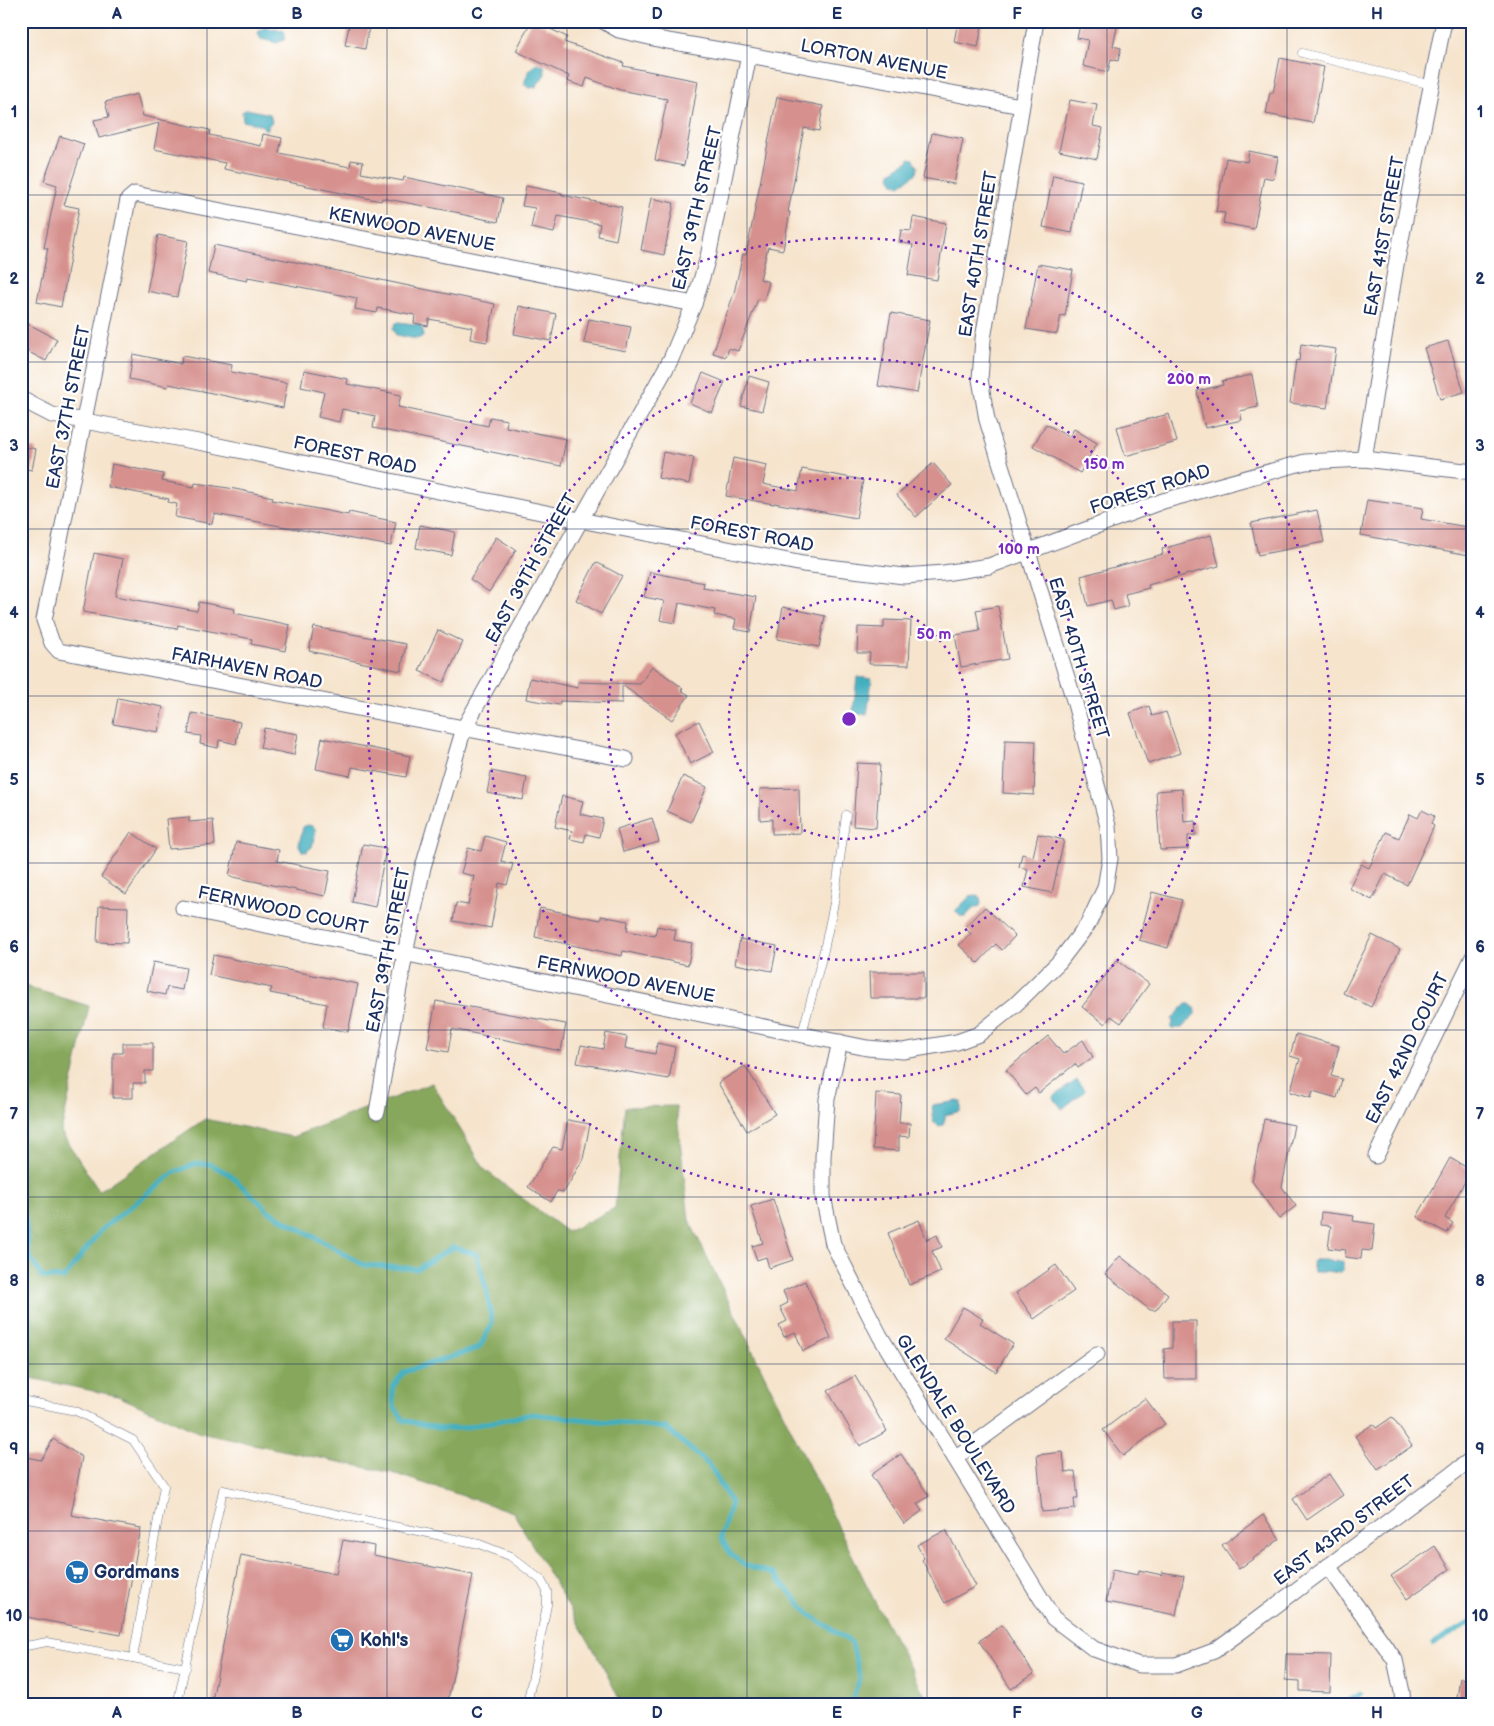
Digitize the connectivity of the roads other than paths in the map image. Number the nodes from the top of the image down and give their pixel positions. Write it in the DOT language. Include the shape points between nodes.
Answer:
graph roads {
  1 [pos="604,21"];
  2 [pos="1036,21"];
  3 [pos="1444,21"];
  4 [pos="1302,53"];
  5 [pos="749,54"];
  6 [pos="1432,85"];
  7 [pos="1021,106"];
  8 [pos="128,204"];
  9 [pos="694,304"];
  10 [pos="21,399"];
  11 [pos="84,420"];
  12 [pos="1364,459"];
  13 [pos="1473,472"];
  14 [pos="580,520"];
  15 [pos="1027,552"];
  16 [pos="45,618"];
  17 [pos="464,728"];
  18 [pos="626,759"];
  19 [pos="846,815"];
  20 [pos="184,908"];
  21 [pos="405,954"];
  22 [pos="1473,957"];
  23 [pos="802,1034"];
  24 [pos="840,1042"];
  25 [pos="377,1112"];
  26 [pos="1376,1156"];
  27 [pos="1097,1354"];
  28 [pos="21,1400"];
  29 [pos="954,1458"];
  30 [pos="1473,1458"];
  31 [pos="1328,1566"];
  32 [pos="1238,1633"];
  33 [pos="21,1645"];
  34 [pos="133,1658"];
  35 [pos="186,1668"];
  36 [pos="177,1705"];
  37 [pos="527,1705"];
  38 [pos="1403,1705"];
  1 -- 5 [label="street, LORTON AVENUE" via="619,30 662,40"];
  2 -- 7 [label="street, EAST 40TH STREET"];
  3 -- 6 [label="street, EAST 41ST STREET"];
  4 -- 6 [label="lane"];
  5 -- 7 [label="street, LORTON AVENUE"];
  5 -- 9 [label="street, EAST 39TH STREET" via="708,257"];
  6 -- 12 [label="street, EAST 41ST STREET" via="1396,265"];
  7 -- 15 [label="street, EAST 40TH STREET" via="983,339 980,380 987,420"];
  8 -- 9 [label="street, KENWOOD AVENUE" via="134,194"];
  8 -- 11 [label="street, EAST 37TH STREET"];
  9 -- 14 [label="street, EAST 39TH STREET" via="671,359"];
  10 -- 11 [label="street, FOREST ROAD" via="52,414"];
  11 -- 14 [label="street, FOREST ROAD"];
  11 -- 16 [label="street, EAST 37TH STREET"];
  12 -- 13 [label="street, FOREST ROAD"];
  12 -- 15 [label="street, FOREST ROAD" via="1306,462 1163,501"];
  14 -- 15 [label="street, FOREST ROAD" via="803,564 904,576 989,566"];
  14 -- 17 [label="street, EAST 39TH STREET"];
  15 -- 24 [label="street, EAST 40TH STREET" via="1074,700 1108,826 1110,859 1104,888 1088,924 1059,962 979,1034 957,1042 903,1051"];
  16 -- 17 [label="street, FAIRHAVEN ROAD" via="52,643 59,651"];
  17 -- 18 [label="street"];
  17 -- 21 [label="street, EAST 39TH STREET" via="423,867"];
  19 -- 23 [label="lane" via="828,931"];
  20 -- 21 [label="street, FERNWOOD COURT"];
  21 -- 23 [label="street, FERNWOOD AVENUE"];
  21 -- 25 [label="street, EAST 39TH STREET"];
  22 -- 26 [label="street, EAST 42ND COURT"];
  23 -- 24 [label="street, FERNWOOD AVENUE"];
  24 -- 29 [label="street, GLENDALE BOULEVARD" via="827,1099 823,1158 823,1196 833,1244 880,1336"];
  27 -- 29 [label="street"];
  28 -- 34 [label="lane" via="76,1411 133,1440 164,1486"];
  29 -- 32 [label="street, GLENDALE BOULEVARD" via="1053,1618 1094,1649 1138,1664 1176,1665 1214,1650"];
  30 -- 31 [label="street, EAST 43RD STREET"];
  31 -- 32 [label="street, EAST 43RD STREET"];
  31 -- 38 [label="street" via="1394,1660"];
  33 -- 34 [label="lane" via="47,1642"];
  34 -- 35 [label="lane"];
  35 -- 36 [label="lane"];
  35 -- 37 [label="lane" via="223,1490 479,1544 510,1556 541,1580 547,1591"];
}
